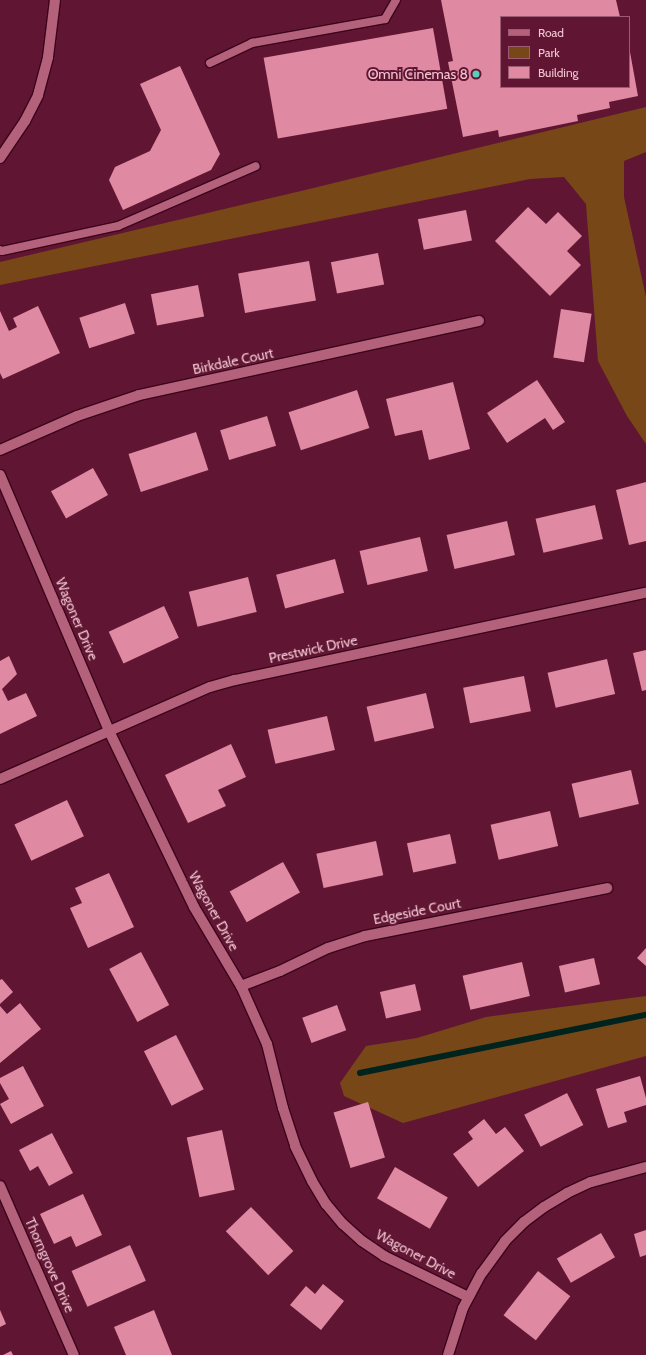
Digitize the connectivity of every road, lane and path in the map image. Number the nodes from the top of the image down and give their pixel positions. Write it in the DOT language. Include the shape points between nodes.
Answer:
graph roads {
  1 [pos="55,0"];
  2 [pos="396,0"];
  3 [pos="210,63"];
  4 [pos="0,158"];
  5 [pos="256,166"];
  6 [pos="0,250"];
  7 [pos="479,322"];
  8 [pos="0,450"];
  9 [pos="0,475"];
  10 [pos="646,593"];
  11 [pos="109,731"];
  12 [pos="0,779"];
  13 [pos="607,888"];
  14 [pos="240,986"];
  15 [pos="646,1167"];
  16 [pos="0,1186"];
  17 [pos="468,1297"];
  18 [pos="74,1355"];
  19 [pos="448,1355"];
  1 -- 4 [label="street" via="48,57 38,95 25,121"];
  2 -- 3 [label="lane" via="385,19 252,43"];
  5 -- 6 [label="lane" via="118,226 2,252"];
  7 -- 8 [label="street, Birkdale Court" via="139,395 77,416"];
  9 -- 11 [label="street, Wagoner Drive"];
  10 -- 11 [label="street, Prestwick Drive" via="235,680 210,687"];
  11 -- 12 [label="street, Prestwick Drive"];
  11 -- 14 [label="street, Wagoner Drive" via="194,907"];
  13 -- 14 [label="street, Edgeside Court" via="365,936 328,948"];
  14 -- 17 [label="street, Wagoner Drive" via="267,1044 295,1146 326,1204 343,1224 384,1256"];
  15 -- 17 [label="street" via="591,1182 544,1207 505,1241"];
  16 -- 18 [label="street, Thorngrove Drive"];
  17 -- 19 [label="street"];
}
